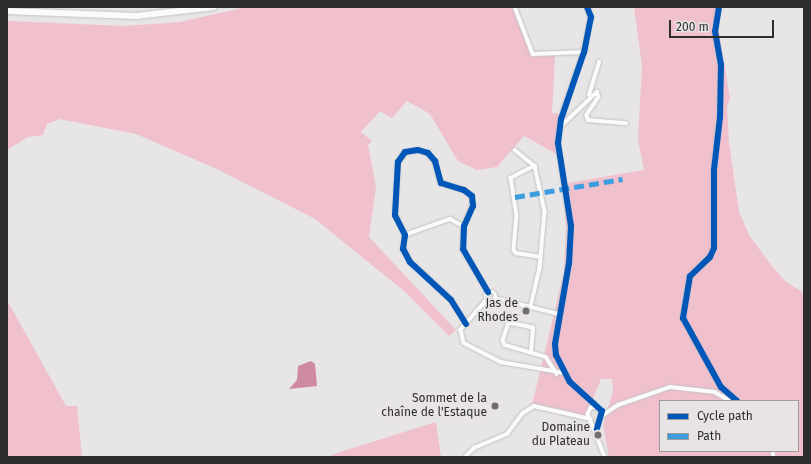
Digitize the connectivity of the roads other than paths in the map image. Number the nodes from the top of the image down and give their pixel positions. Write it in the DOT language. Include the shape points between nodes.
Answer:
graph roads {
  1 [pos="213,7"];
  2 [pos="515,7"];
  3 [pos="587,7"];
  4 [pos="719,7"];
  5 [pos="7,11"];
  6 [pos="584,52"];
  7 [pos="599,62"];
  8 [pos="589,96"];
  9 [pos="626,123"];
  10 [pos="560,128"];
  11 [pos="516,150"];
  12 [pos="535,166"];
  13 [pos="464,226"];
  14 [pos="405,236"];
  15 [pos="541,257"];
  16 [pos="488,292"];
  17 [pos="496,298"];
  18 [pos="487,300"];
  19 [pos="531,307"];
  20 [pos="559,314"];
  21 [pos="466,324"];
  22 [pos="531,352"];
  23 [pos="565,373"];
  24 [pos="557,374"];
  25 [pos="728,400"];
  26 [pos="736,400"];
  27 [pos="590,402"];
  28 [pos="597,407"];
  29 [pos="591,408"];
  30 [pos="588,414"];
  31 [pos="602,415"];
  32 [pos="584,418"];
  33 [pos="591,420"];
  34 [pos="597,429"];
  35 [pos="465,457"];
  36 [pos="605,457"];
  1 -- 5 [label="highway" via="136,16"];
  2 -- 6 [label="street" via="533,54"];
  3 -- 6 [label="street" via="591,18"];
  4 -- 26 [label="street" via="715,31 721,64 720,114 714,170 714,248 710,257 690,276 683,318 719,384"];
  6 -- 10 [label="street"];
  7 -- 8 [label="street"];
  8 -- 9 [label="street" via="600,94 587,115 590,122 605,119"];
  8 -- 10 [label="street"];
  10 -- 20 [label="street" via="558,153 570,226 569,263"];
  11 -- 12 [label="street"];
  12 -- 15 [label="street" via="545,212"];
  12 -- 15 [label="street" via="511,178 517,214 514,250 516,253"];
  13 -- 14 [label="street" via="450,220"];
  13 -- 14 [label="street" via="473,210 472,196 464,190 441,183 435,161 428,153 411,150 401,157 397,167 395,216"];
  13 -- 16 [label="street" via="462,240 466,258 484,281"];
  14 -- 21 [label="street" via="403,249 410,262 451,300"];
  15 -- 19 [label="street"];
  16 -- 17 [label="street" via="493,292"];
  16 -- 18 [label="street"];
  17 -- 18 [label="street"];
  17 -- 19 [label="street"];
  18 -- 21 [label="street"];
  19 -- 20 [label="street"];
  20 -- 23 [label="street" via="555,344"];
  21 -- 24 [label="street" via="460,334 462,341 495,360"];
  22 -- 22 [label="street" via="505,345 503,340 509,323 533,328"];
  22 -- 24 [label="street" via="546,356"];
  23 -- 24 [label="street"];
  23 -- 27 [label="street"];
  25 -- 31 [label="street" via="715,392 670,387 608,410"];
  27 -- 28 [label="street"];
  27 -- 29 [label="street"];
  28 -- 29 [label="street"];
  28 -- 31 [label="street"];
  29 -- 30 [label="street"];
  30 -- 32 [label="street"];
  30 -- 33 [label="street"];
  31 -- 33 [label="street"];
  31 -- 34 [label="street"];
  32 -- 33 [label="street"];
  32 -- 35 [label="street" via="538,406 523,413 507,434 474,448"];
  33 -- 34 [label="street"];
  34 -- 36 [label="street"];
}
